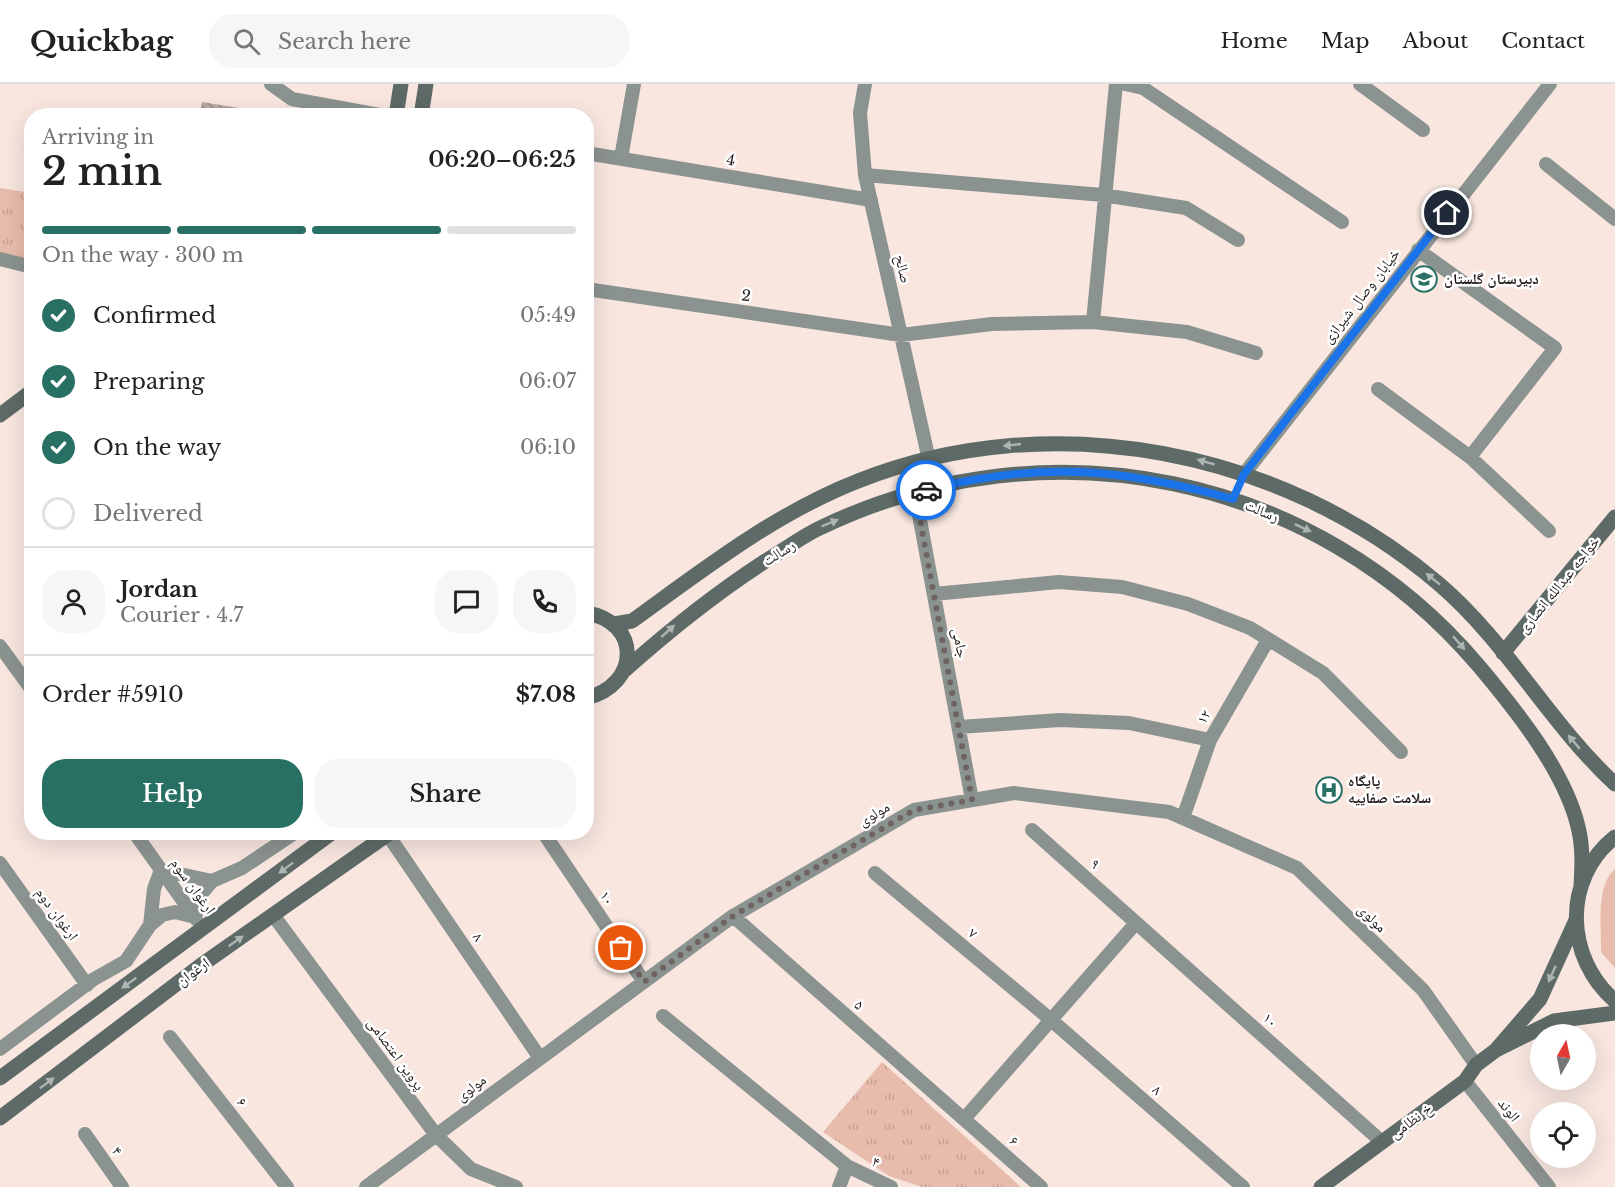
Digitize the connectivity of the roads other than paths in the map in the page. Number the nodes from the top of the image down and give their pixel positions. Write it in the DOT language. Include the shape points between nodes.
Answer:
graph roads {
  1 [pos="271,84"];
  2 [pos="401,84"];
  3 [pos="426,84"];
  4 [pos="634,84"];
  5 [pos="865,84"];
  6 [pos="1116,84"];
  7 [pos="1125,84"];
  8 [pos="1360,84"];
  9 [pos="1550,84"];
  10 [pos="288,88"];
  11 [pos="341,108"];
  12 [pos="397,108"];
  13 [pos="422,108"];
  14 [pos="1423,130"];
  15 [pos="594,154"];
  16 [pos="621,158"];
  17 [pos="1546,164"];
  18 [pos="865,175"];
  19 [pos="1105,195"];
  20 [pos="871,200"];
  21 [pos="1615,219"];
  22 [pos="1342,222"];
  23 [pos="1238,240"];
  24 [pos="1418,250"];
  25 [pos="0,259"];
  26 [pos="24,265"];
  27 [pos="594,290"];
  28 [pos="1093,322"];
  29 [pos="901,335"];
  30 [pos="1256,353"];
  31 [pos="1378,389"];
  32 [pos="24,397"];
  33 [pos="0,415"];
  34 [pos="1470,457"];
  35 [pos="929,460"];
  36 [pos="1244,474"];
  37 [pos="915,493"];
  38 [pos="1233,499"];
  39 [pos="1615,517"];
  40 [pos="1549,531"];
  41 [pos="934,594"];
  42 [pos="594,614"];
  43 [pos="614,624"];
  44 [pos="1268,640"];
  45 [pos="1,651"];
  46 [pos="1503,653"];
  47 [pos="625,670"];
  48 [pos="24,680"];
  49 [pos="594,696"];
  50 [pos="959,727"];
  51 [pos="1210,740"];
  52 [pos="1401,752"];
  53 [pos="1615,784"];
  54 [pos="972,800"];
  55 [pos="1183,818"];
  56 [pos="1032,830"];
  57 [pos="1615,837"];
  58 [pos="140,840"];
  59 [pos="284,840"];
  60 [pos="321,840"];
  61 [pos="381,840"];
  62 [pos="394,840"];
  63 [pos="548,840"];
  64 [pos="0,863"];
  65 [pos="161,870"];
  66 [pos="875,873"];
  67 [pos="212,881"];
  68 [pos="1581,886"];
  69 [pos="273,915"];
  70 [pos="733,916"];
  71 [pos="1576,920"];
  72 [pos="199,923"];
  73 [pos="1136,923"];
  74 [pos="150,925"];
  75 [pos="644,982"];
  76 [pos="87,985"];
  77 [pos="1615,1000"];
  78 [pos="1615,1013"];
  79 [pos="663,1016"];
  80 [pos="1050,1018"];
  81 [pos="170,1037"];
  82 [pos="0,1049"];
  83 [pos="1496,1050"];
  84 [pos="540,1058"];
  85 [pos="1476,1065"];
  86 [pos="0,1078"];
  87 [pos="1465,1081"];
  88 [pos="0,1118"];
  89 [pos="964,1119"];
  90 [pos="85,1134"];
  91 [pos="435,1135"];
  92 [pos="1382,1142"];
  93 [pos="847,1166"];
  94 [pos="122,1187"];
  95 [pos="287,1187"];
  96 [pos="366,1187"];
  97 [pos="516,1187"];
  98 [pos="839,1187"];
  99 [pos="891,1187"];
  100 [pos="1041,1187"];
  101 [pos="1243,1187"];
  102 [pos="1321,1187"];
  103 [pos="1549,1187"];
  1 -- 10 [label="street"];
  2 -- 12 [label="main road"];
  3 -- 13 [label="main road"];
  4 -- 16 [label="street"];
  5 -- 18 [label="street, صالح" via="860,113"];
  6 -- 19 [label="street"];
  7 -- 22 [label="street" via="1143,88"];
  8 -- 14 [label="street"];
  9 -- 24 [label="street, خیابان وصال شیرازی"];
  10 -- 11 [label="street" via="292,99"];
  15 -- 16 [label="street, 4"];
  16 -- 20 [label="street, 4"];
  17 -- 21 [label="street"];
  18 -- 19 [label="street"];
  18 -- 20 [label="street, صالح"];
  19 -- 23 [label="street" via="1186,208"];
  19 -- 28 [label="street"];
  20 -- 29 [label="street, صالح"];
  24 -- 34 [label="street" via="1555,348"];
  24 -- 36 [label="street, خیابان وصال شیرازی"];
  25 -- 26 [label="street"];
  27 -- 29 [label="street, 2"];
  28 -- 29 [label="street, 2" via="992,324"];
  28 -- 30 [label="street, 2" via="1187,332"];
  29 -- 35 [label="street, صالح"];
  31 -- 34 [label="street"];
  32 -- 33 [label="main road"];
  34 -- 40 [label="street"];
  36 -- 35 [label="main road, رسالت, one-way" via="1189,458 1078,443 989,448"];
  35 -- 43 [label="main road, رسالت" via="859,480 812,501 726,552 632,621"];
  36 -- 38 [label="main road"];
  46 -- 36 [label="main road, رسالت, one-way" via="1441,585 1374,534 1299,494"];
  37 -- 38 [label="main road, رسالت" via="971,479 1029,471 1076,471 1131,475"];
  37 -- 41 [label="street, جامی"];
  47 -- 37 [label="main road, رسالت, one-way" via="677,623 820,527"];
  38 -- 68 [label="main road, رسالت, one-way" via="1300,527 1356,558 1426,610 1455,637 1489,678 1561,782 1579,829"];
  39 -- 46 [label="main road, خواجه عبدالله انصاری"];
  41 -- 44 [label="street" via="1059,582 1122,587 1188,604 1250,628"];
  41 -- 50 [label="street, جامی"];
  42 -- 43 [label="main road"];
  43 -- 47 [label="main road" via="624,637 628,654"];
  44 -- 51 [label="street, ۱۲"];
  44 -- 52 [label="street" via="1323,673"];
  45 -- 48 [label="street"];
  53 -- 46 [label="main road, رسالت, one-way" via="1580,750"];
  47 -- 49 [label="main road, رسالت" via="615,686"];
  50 -- 51 [label="street" via="1060,720 1129,723"];
  50 -- 54 [label="street, جامی"];
  51 -- 55 [label="street, ۱۲"];
  54 -- 55 [label="street, مولوی" via="1014,793 1169,812"];
  54 -- 70 [label="street, مولوی" via="914,810"];
  55 -- 85 [label="street, مولوی" via="1297,868 1423,990"];
  56 -- 73 [label="street, ۹"];
  57 -- 68 [label="main road" via="1596,857"];
  58 -- 65 [label="street, ارغوان سوم"];
  59 -- 67 [label="street" via="242,868"];
  60 -- 72 [label="main road, ارغوان, one-way"];
  61 -- 69 [label="main road, ارغوان"];
  62 -- 84 [label="street, ۸"];
  63 -- 75 [label="street, ۱۰"];
  64 -- 76 [label="street, ارغوان دوم"];
  65 -- 67 [label="street"];
  65 -- 72 [label="street, ارغوان سوم"];
  65 -- 74 [label="street" via="154,889"];
  66 -- 80 [label="street, ۷"];
  67 -- 72 [label="street" via="202,893"];
  68 -- 71 [label="main road"];
  88 -- 69 [label="main road, ارغوان, one-way"];
  69 -- 91 [label="street, پروین اعتصامی"];
  70 -- 75 [label="street, مولوی"];
  70 -- 89 [label="street, ۵"];
  71 -- 77 [label="main road" via="1588,967"];
  71 -- 83 [label="main road, one-way" via="1540,999"];
  72 -- 74 [label="street" via="175,912 162,915"];
  72 -- 86 [label="main road, ارغوان, one-way"];
  73 -- 80 [label="street"];
  73 -- 92 [label="street, ۱۰"];
  74 -- 76 [label="street" via="126,961"];
  75 -- 84 [label="street, مولوی"];
  76 -- 82 [label="street"];
  78 -- 83 [label="main road" via="1554,1021"];
  79 -- 93 [label="street, ۴"];
  80 -- 89 [label="street"];
  80 -- 101 [label="street, ۸"];
  81 -- 95 [label="street, ۶"];
  83 -- 85 [label="main road, خ نظامی"];
  84 -- 91 [label="street, مولوی"];
  85 -- 87 [label="main road, خ نظامی"];
  87 -- 92 [label="main road, خ نظامی"];
  87 -- 103 [label="street, الوند"];
  89 -- 100 [label="street, ۶"];
  90 -- 94 [label="street, ۴"];
  91 -- 96 [label="street, مولوی"];
  91 -- 97 [label="street, پروین اعتصامی" via="471,1169"];
  92 -- 102 [label="main road, خ نظامی"];
  93 -- 98 [label="street"];
  93 -- 99 [label="street, ۴"];
}
